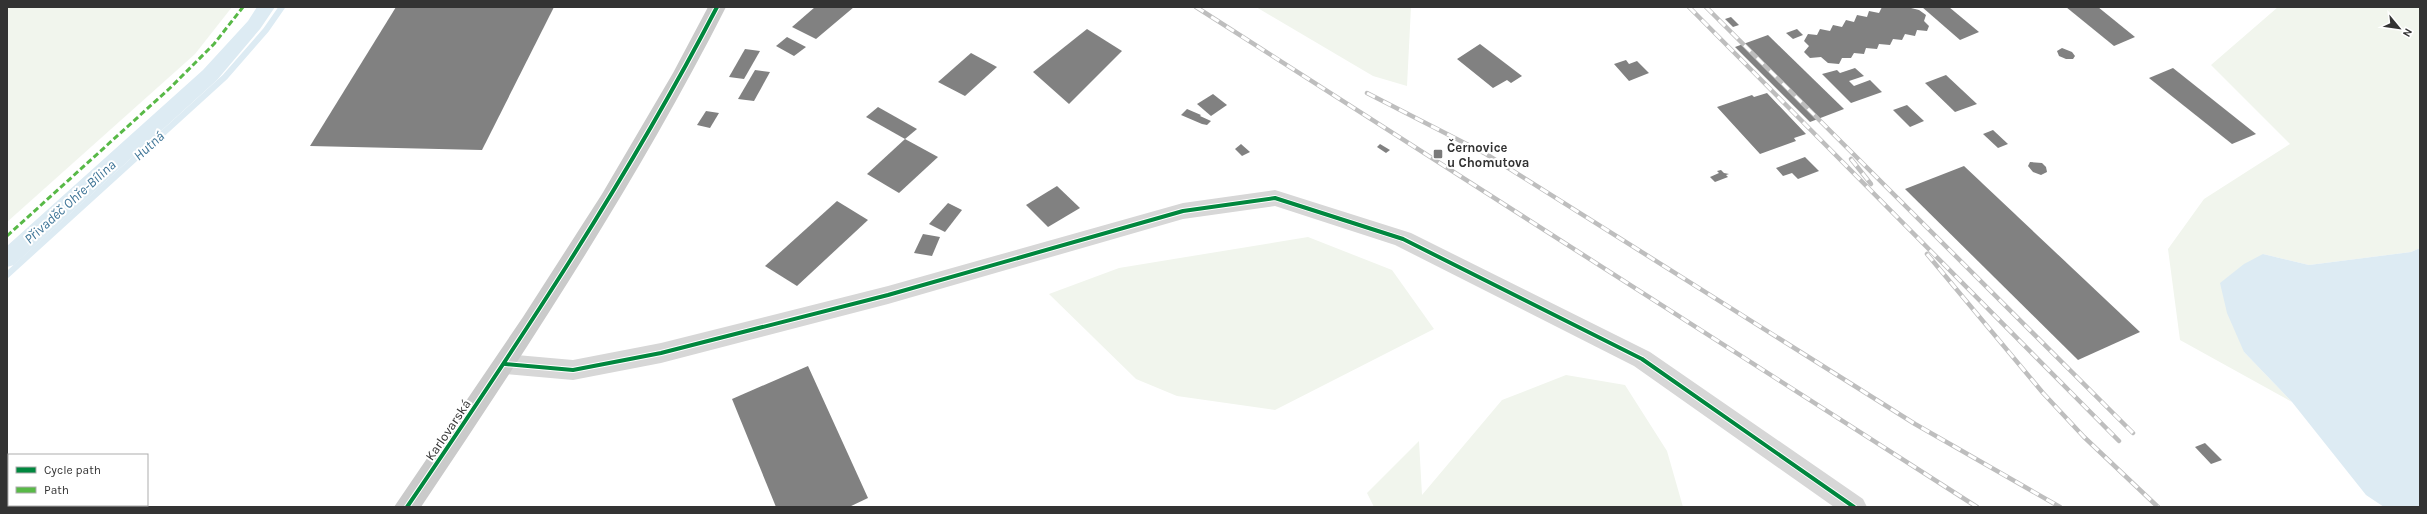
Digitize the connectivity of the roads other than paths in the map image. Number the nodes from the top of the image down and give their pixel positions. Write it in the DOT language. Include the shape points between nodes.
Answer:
graph roads {
  1 [pos="717,7"];
  2 [pos="505,364"];
  3 [pos="407,507"];
  4 [pos="1854,507"];
  1 -- 2 [label="main road, Karlovarská" via="652,131 622,182"];
  2 -- 3 [label="main road, Karlovarská"];
  2 -- 4 [label="street" via="573,370 661,353 888,295 1183,211 1275,198 1403,238 1642,359"];
}
